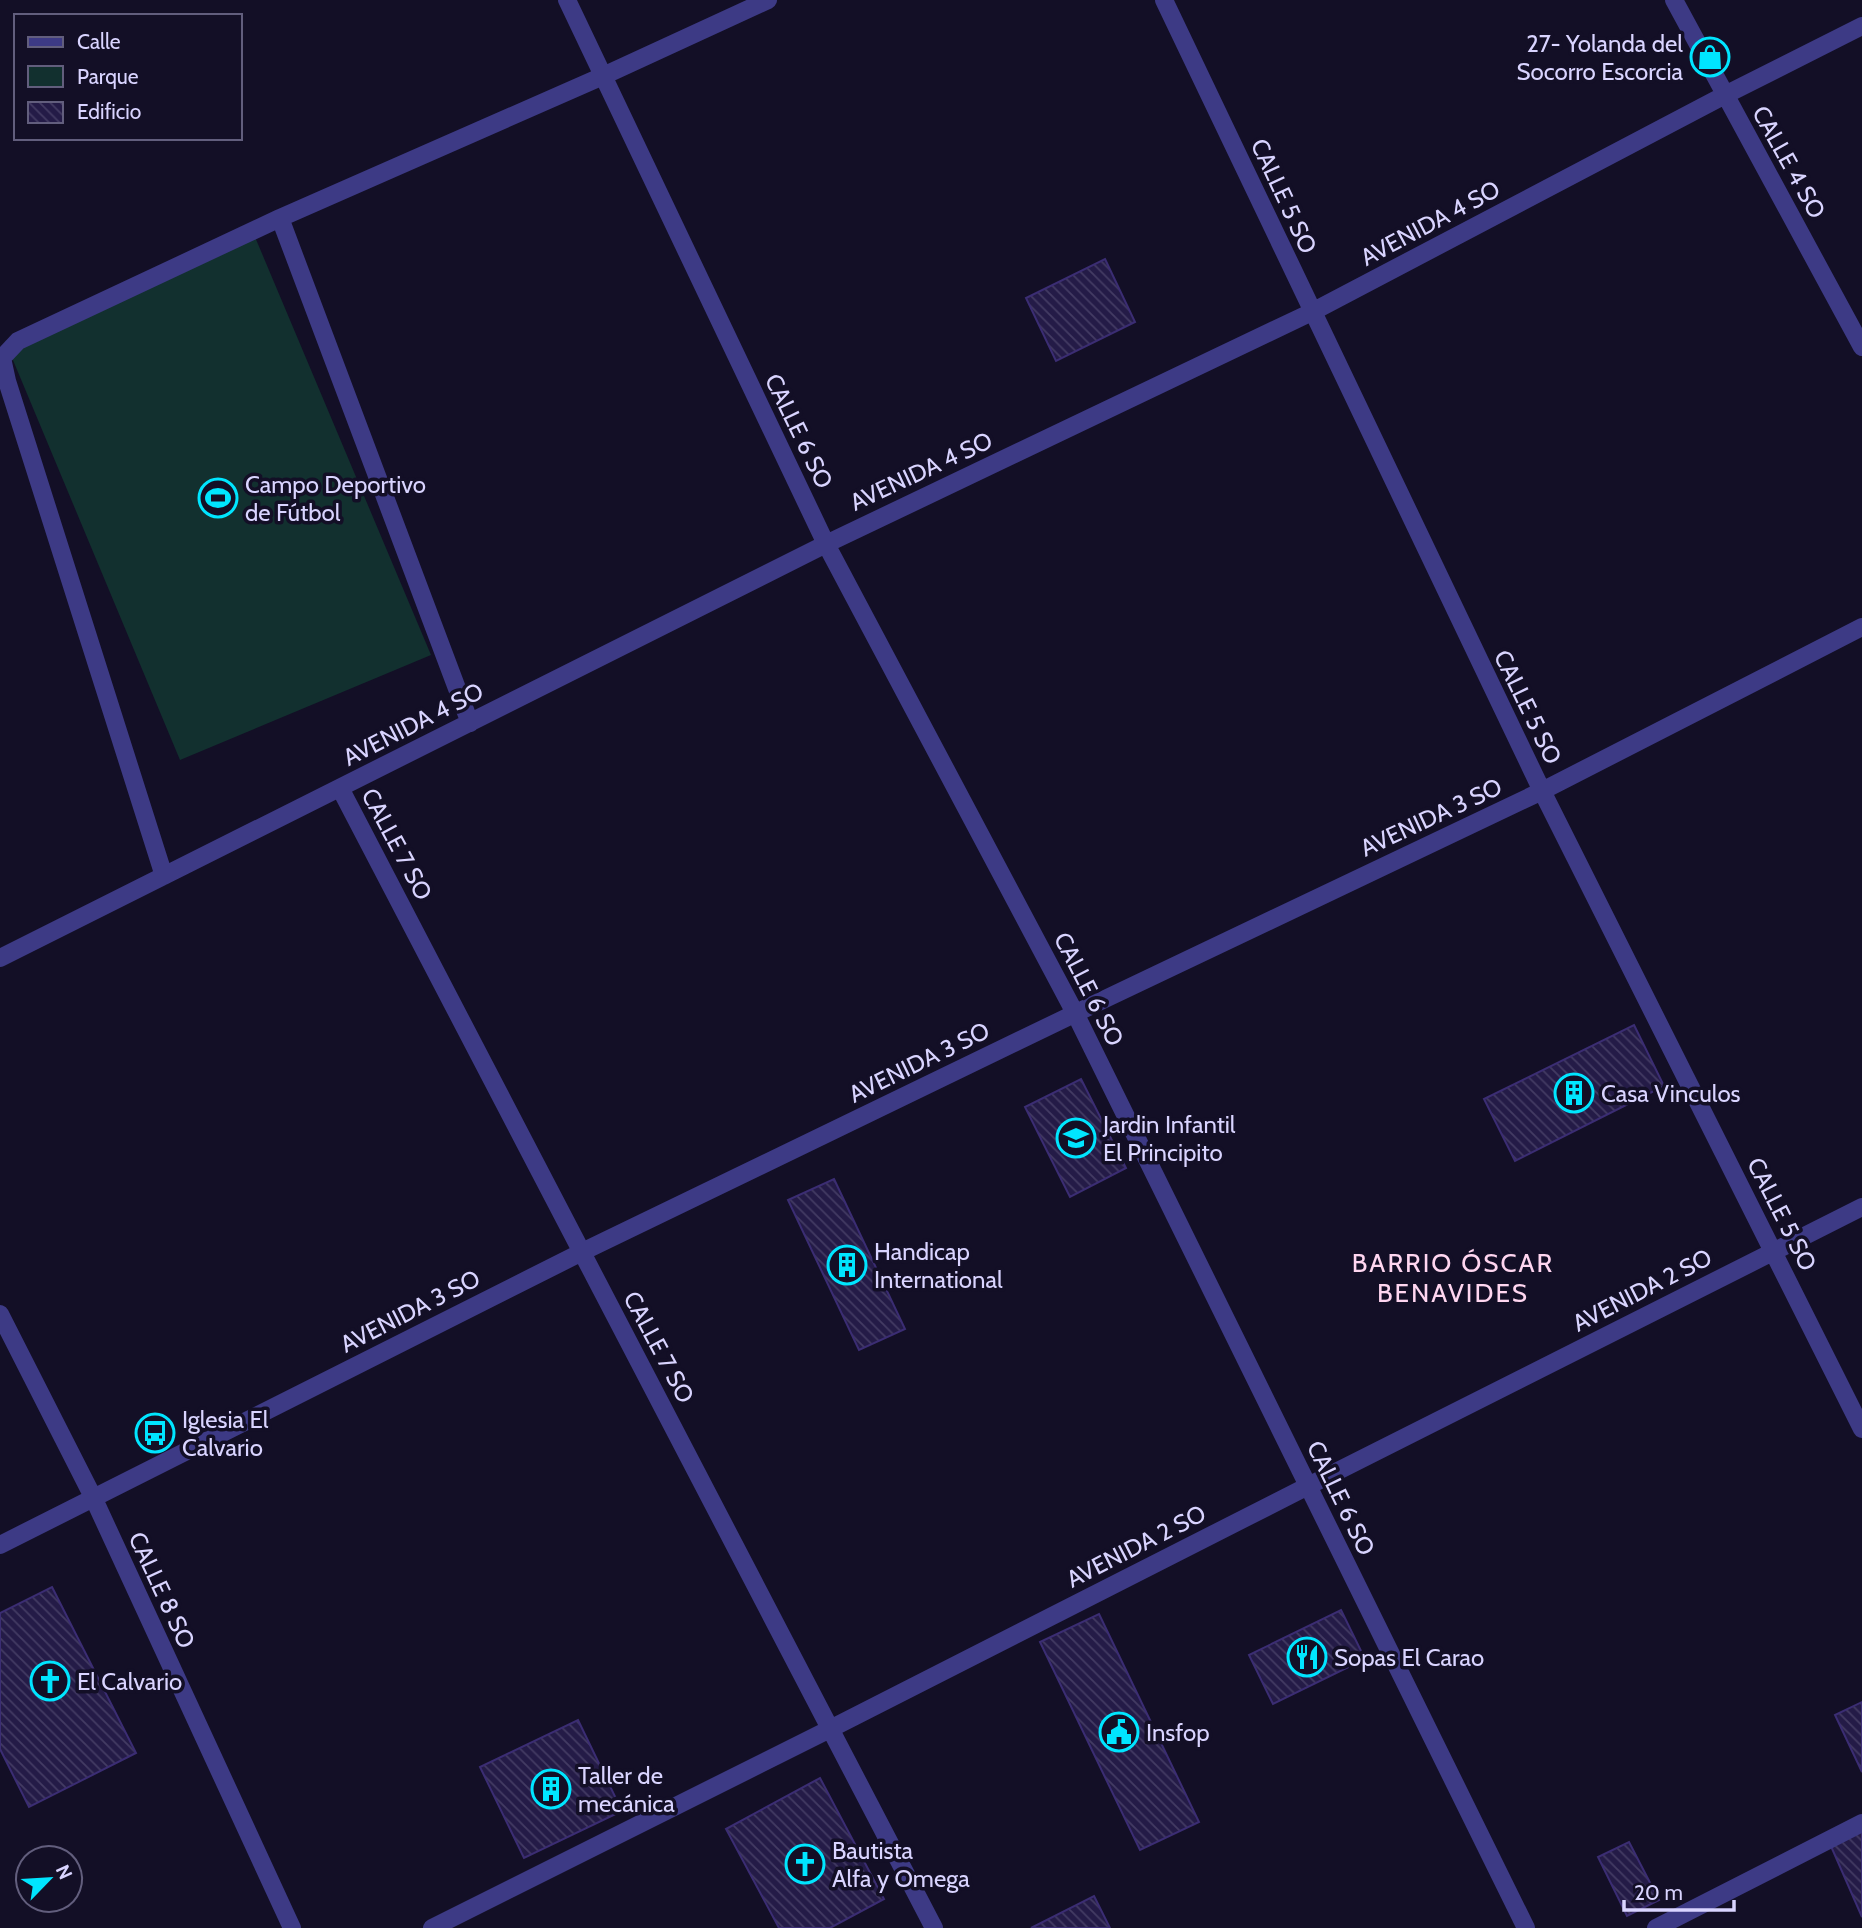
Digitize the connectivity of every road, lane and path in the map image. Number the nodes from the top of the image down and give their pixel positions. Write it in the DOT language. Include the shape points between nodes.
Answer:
graph roads {
  1 [pos="567,0"];
  2 [pos="768,0"];
  3 [pos="1164,0"];
  4 [pos="1674,0"];
  5 [pos="1862,26"];
  6 [pos="603,76"];
  7 [pos="1725,94"];
  8 [pos="280,218"];
  9 [pos="1312,312"];
  10 [pos="1862,347"];
  11 [pos="826,544"];
  12 [pos="1862,627"];
  13 [pos="470,723"];
  14 [pos="340,788"];
  15 [pos="1542,791"];
  16 [pos="164,876"];
  17 [pos="0,958"];
  18 [pos="1075,1013"];
  19 [pos="1862,1207"];
  20 [pos="582,1252"];
  21 [pos="1774,1252"];
  22 [pos="0,1314"];
  23 [pos="1862,1429"];
  24 [pos="1308,1486"];
  25 [pos="93,1497"];
  26 [pos="0,1545"];
  27 [pos="830,1729"];
  28 [pos="1862,1823"];
  29 [pos="292,1928"];
  30 [pos="432,1928"];
  31 [pos="934,1928"];
  32 [pos="1526,1928"];
  33 [pos="1656,1928"];
  1 -- 6 [label="street, CALLE 6 SO"];
  2 -- 6 [label="street"];
  3 -- 9 [label="street, CALLE 5 SO"];
  4 -- 7 [label="street, CALLE 4 SO"];
  5 -- 7 [label="street, AVENIDA 4 SO"];
  6 -- 8 [label="street"];
  6 -- 11 [label="street, CALLE 6 SO"];
  7 -- 9 [label="street, AVENIDA 4 SO"];
  7 -- 10 [label="street, CALLE 4 SO"];
  8 -- 13 [label="street"];
  8 -- 16 [label="street" via="18,341 2,358"];
  9 -- 11 [label="street, AVENIDA 4 SO"];
  9 -- 15 [label="street, CALLE 5 SO"];
  11 -- 13 [label="street, AVENIDA 4 SO"];
  11 -- 18 [label="street, CALLE 6 SO"];
  12 -- 15 [label="street, AVENIDA 3 SO"];
  13 -- 14 [label="street, AVENIDA 4 SO"];
  14 -- 16 [label="street, AVENIDA 4 SO"];
  14 -- 20 [label="street, CALLE 7 SO"];
  15 -- 18 [label="street, AVENIDA 3 SO"];
  15 -- 21 [label="street, CALLE 5 SO"];
  16 -- 17 [label="street, AVENIDA 4 SO"];
  18 -- 20 [label="street, AVENIDA 3 SO"];
  18 -- 24 [label="street, CALLE 6 SO"];
  19 -- 21 [label="street, AVENIDA 2 SO"];
  20 -- 25 [label="street, AVENIDA 3 SO"];
  20 -- 27 [label="street, CALLE 7 SO"];
  21 -- 23 [label="street, CALLE 5 SO"];
  21 -- 24 [label="street, AVENIDA 2 SO"];
  22 -- 25 [label="street, CALLE 8 SO"];
  24 -- 27 [label="street, AVENIDA 2 SO"];
  24 -- 32 [label="street, CALLE 6 SO"];
  25 -- 26 [label="street, AVENIDA 3 SO"];
  25 -- 29 [label="street, CALLE 8 SO"];
  27 -- 30 [label="street, AVENIDA 2 SO"];
  27 -- 31 [label="street, CALLE 7 SO"];
  28 -- 33 [label="street"];
}
